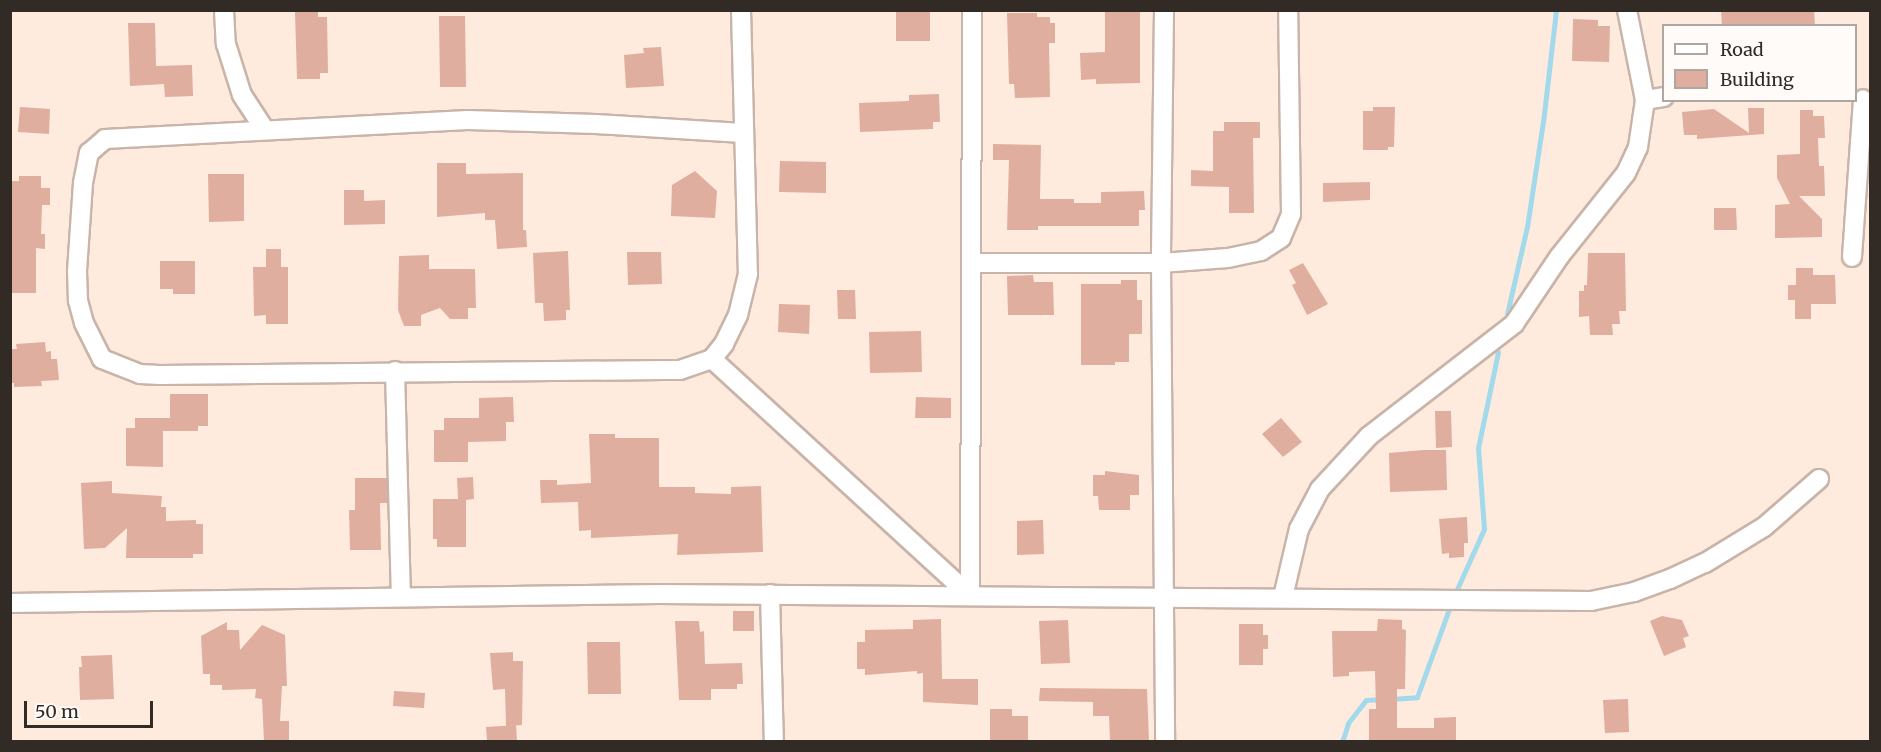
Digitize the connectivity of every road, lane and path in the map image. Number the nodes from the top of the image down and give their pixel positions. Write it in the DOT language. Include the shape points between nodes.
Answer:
graph roads {
  1 [pos="224,10"];
  2 [pos="741,10"];
  3 [pos="972,10"];
  4 [pos="1164,10"];
  5 [pos="1288,10"];
  6 [pos="1627,10"];
  7 [pos="1662,97"];
  8 [pos="1863,98"];
  9 [pos="1645,100"];
  10 [pos="265,130"];
  11 [pos="743,133"];
  12 [pos="1852,257"];
  13 [pos="972,263"];
  14 [pos="1161,263"];
  15 [pos="712,359"];
  16 [pos="395,371"];
  17 [pos="1819,479"];
  18 [pos="770,594"];
  19 [pos="970,595"];
  20 [pos="401,596"];
  21 [pos="1166,596"];
  22 [pos="1283,597"];
  23 [pos="10,603"];
  24 [pos="774,741"];
  25 [pos="1165,741"];
  1 -- 10 [label="street" via="226,44 242,95"];
  2 -- 11 [label="street"];
  3 -- 13 [label="street"];
  4 -- 14 [label="street"];
  5 -- 14 [label="street" via="1289,224 1281,238 1261,251 1228,258"];
  6 -- 9 [label="street"];
  7 -- 9 [label="street"];
  8 -- 12 [label="street"];
  9 -- 22 [label="street" via="1638,147 1626,174 1559,257 1514,324 1369,436 1320,489 1299,529"];
  10 -- 11 [label="street" via="468,120"];
  10 -- 16 [label="street" via="105,139 89,153 83,183 78,287 84,323 102,359 132,371 160,375"];
  11 -- 15 [label="street" via="748,274 738,315"];
  13 -- 14 [label="street"];
  13 -- 19 [label="street"];
  14 -- 21 [label="street"];
  15 -- 16 [label="street" via="680,370"];
  15 -- 19 [label="street"];
  16 -- 20 [label="street"];
  17 -- 22 [label="street" via="1764,527 1738,544 1670,579 1611,599"];
  18 -- 19 [label="street"];
  18 -- 20 [label="street"];
  18 -- 24 [label="street"];
  19 -- 21 [label="street"];
  20 -- 23 [label="street"];
  21 -- 22 [label="street"];
  21 -- 25 [label="street"];
}
